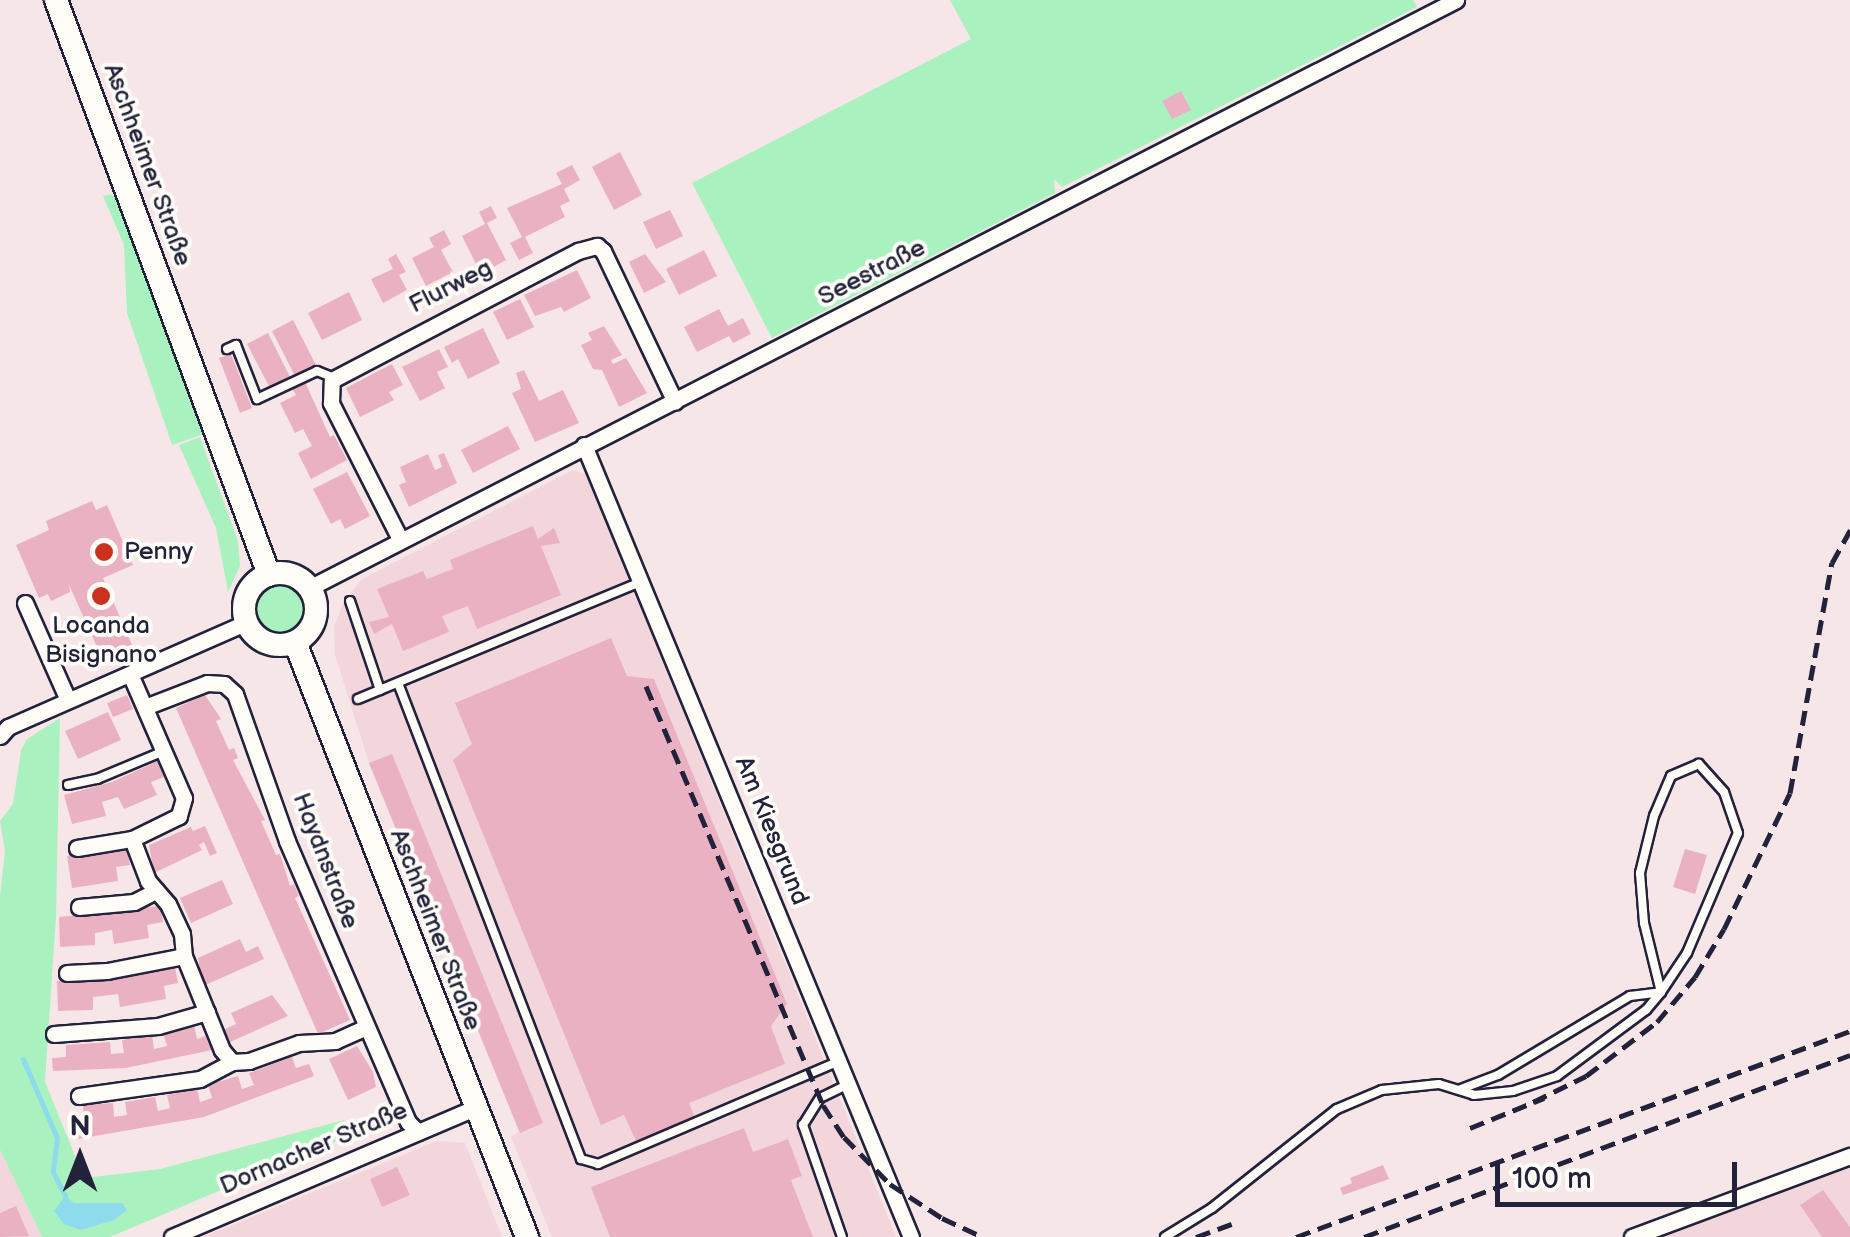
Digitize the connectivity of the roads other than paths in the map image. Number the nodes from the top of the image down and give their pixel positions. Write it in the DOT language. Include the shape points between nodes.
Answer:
graph roads {
  1 [pos="56,0"];
  2 [pos="1456,0"];
  3 [pos="228,349"];
  4 [pos="334,378"];
  5 [pos="675,402"];
  6 [pos="584,445"];
  7 [pos="400,539"];
  8 [pos="270,575"];
  9 [pos="641,582"];
  10 [pos="309,588"];
  11 [pos="350,601"];
  12 [pos="24,603"];
  13 [pos="247,622"];
  14 [pos="294,642"];
  15 [pos="130,674"];
  16 [pos="398,683"];
  17 [pos="380,690"];
  18 [pos="358,699"];
  19 [pos="68,700"];
  20 [pos="146,707"];
  21 [pos="0,736"];
  22 [pos="164,751"];
  23 [pos="68,785"];
  24 [pos="132,839"];
  25 [pos="77,848"];
  26 [pos="156,891"];
  27 [pos="79,907"];
  28 [pos="184,956"];
  29 [pos="67,973"];
  30 [pos="1662,992"];
  31 [pos="207,1012"];
  32 [pos="366,1027"];
  33 [pos="54,1034"];
  34 [pos="839,1061"];
  35 [pos="232,1062"];
  36 [pos="849,1084"];
  37 [pos="1460,1089"];
  38 [pos="78,1096"];
  39 [pos="475,1108"];
  40 [pos="418,1132"];
  41 [pos="1850,1156"];
  42 [pos="172,1237"];
  43 [pos="527,1237"];
  44 [pos="842,1237"];
  45 [pos="912,1237"];
  46 [pos="1164,1237"];
  47 [pos="1632,1237"];
  1 -- 8 [label="main road, Aschheimer Straße"];
  2 -- 5 [label="street, Seestraße"];
  3 -- 4 [label="lane" via="236,345 257,399 317,370"];
  4 -- 5 [label="street, Flurweg" via="597,246"];
  4 -- 7 [label="street" via="332,404"];
  5 -- 6 [label="street, Seestraße"];
  6 -- 7 [label="street, Seestraße"];
  6 -- 9 [label="street, Am Kiesgrund"];
  7 -- 10 [label="street, Seestraße"];
  8 -- 10 [label="main road" via="291,575"];
  8 -- 13 [label="main road" via="251,589"];
  9 -- 16 [label="lane"];
  9 -- 34 [label="street, Am Kiesgrund"];
  10 -- 14 [label="main road" via="315,618"];
  11 -- 17 [label="lane"];
  12 -- 19 [label="street"];
  13 -- 14 [label="main road" via="261,640"];
  13 -- 15 [label="street"];
  14 -- 39 [label="main road, Aschheimer Straße"];
  15 -- 19 [label="street"];
  15 -- 20 [label="street"];
  16 -- 17 [label="lane"];
  16 -- 34 [label="lane" via="582,1159 598,1164"];
  17 -- 18 [label="lane"];
  19 -- 21 [label="street"];
  20 -- 22 [label="street"];
  20 -- 32 [label="street, Haydnstraße" via="207,683 224,684 236,694 287,841"];
  22 -- 23 [label="lane"];
  22 -- 24 [label="street" via="184,798 178,816"];
  24 -- 25 [label="street"];
  24 -- 26 [label="street"];
  26 -- 27 [label="street" via="134,902"];
  26 -- 28 [label="street" via="182,934"];
  28 -- 29 [label="street"];
  28 -- 31 [label="street"];
  30 -- 30 [label="lane" via="1688,953 1738,832 1724,792 1699,764 1671,776 1640,873 1644,923"];
  30 -- 37 [label="lane" via="1630,996 1498,1074"];
  30 -- 37 [label="lane" via="1557,1076 1513,1091 1474,1095"];
  31 -- 33 [label="street" via="142,1028"];
  31 -- 35 [label="street"];
  32 -- 35 [label="street" via="335,1041 299,1042"];
  32 -- 40 [label="street, Haydnstraße"];
  34 -- 36 [label="street, Am Kiesgrund"];
  35 -- 38 [label="street" via="200,1079"];
  36 -- 44 [label="lane" via="820,1098 802,1124"];
  36 -- 45 [label="street, Am Kiesgrund"];
  37 -- 46 [label="lane" via="1439,1084 1382,1090 1336,1109 1212,1208"];
  39 -- 40 [label="street, Dornacher Straße"];
  39 -- 43 [label="main road, Aschheimer Straße"];
  40 -- 42 [label="street, Dornacher Straße"];
  41 -- 47 [label="street"];
}
